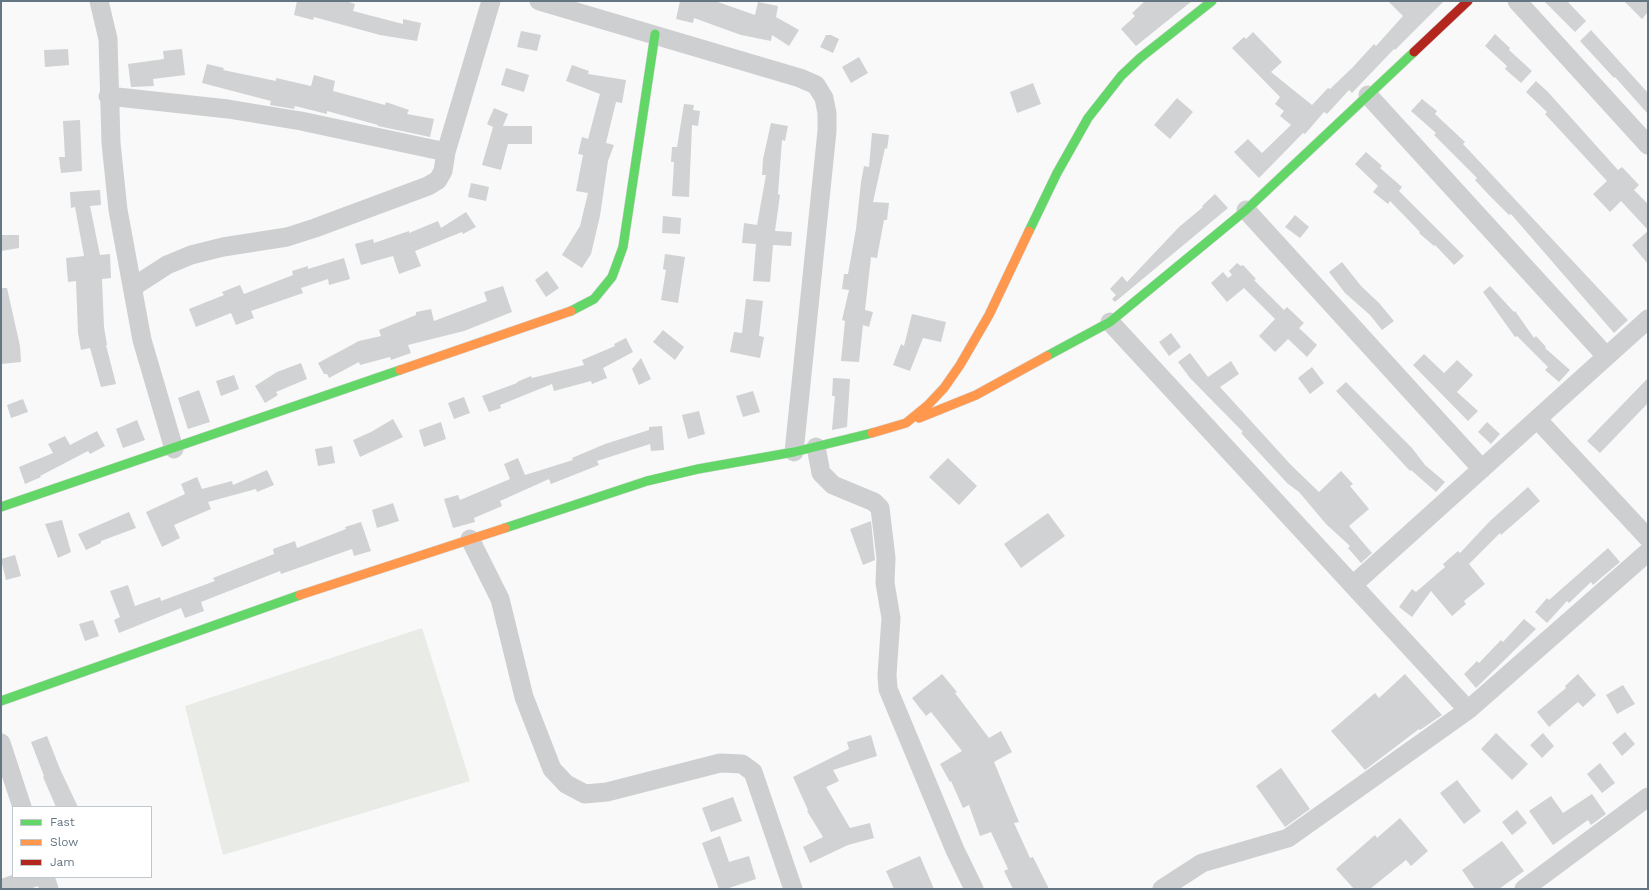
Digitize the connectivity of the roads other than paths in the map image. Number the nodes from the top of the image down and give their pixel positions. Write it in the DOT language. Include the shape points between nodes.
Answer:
graph roads {
  1 [pos="99,1"];
  2 [pos="491,1"];
  3 [pos="539,1"];
  4 [pos="1212,1"];
  5 [pos="1468,1"];
  6 [pos="1517,1"];
  7 [pos="655,34"];
  8 [pos="1368,95"];
  9 [pos="108,96"];
  10 [pos="1648,145"];
  11 [pos="446,152"];
  12 [pos="1246,210"];
  13 [pos="133,287"];
  14 [pos="1648,318"];
  15 [pos="1110,322"];
  16 [pos="1606,356"];
  17 [pos="1537,419"];
  18 [pos="906,423"];
  19 [pos="816,447"];
  20 [pos="174,449"];
  21 [pos="794,452"];
  22 [pos="1482,469"];
  23 [pos="2,502"];
  24 [pos="1648,538"];
  25 [pos="470,539"];
  26 [pos="1648,552"];
  27 [pos="1354,584"];
  28 [pos="1,701"];
  29 [pos="1468,710"];
  30 [pos="1,743"];
  31 [pos="1648,797"];
  32 [pos="22,806"];
  33 [pos="32,878"];
  34 [pos="45,878"];
  35 [pos="1,889"];
  36 [pos="49,889"];
  37 [pos="793,889"];
  38 [pos="974,889"];
  39 [pos="1162,889"];
  40 [pos="1524,889"];
  1 -- 9 [label="street" via="108,39"];
  2 -- 11 [label="street"];
  3 -- 7 [label="street"];
  4 -- 18 [label="street" via="1131,67 1088,118 1057,173 960,365 933,399"];
  5 -- 8 [label="street"];
  6 -- 10 [label="street"];
  7 -- 20 [label="street" via="624,248 612,277 594,299 581,307"];
  7 -- 21 [label="street" via="800,78 816,86 824,98 827,131"];
  8 -- 12 [label="street"];
  8 -- 16 [label="street"];
  9 -- 11 [label="street" via="228,109 301,121"];
  9 -- 13 [label="street" via="118,210"];
  11 -- 13 [label="street" via="443,171 438,180 428,186 294,234 191,254 167,265"];
  12 -- 15 [label="street"];
  12 -- 22 [label="street"];
  13 -- 20 [label="street" via="142,340"];
  14 -- 16 [label="street"];
  15 -- 18 [label="street" via="976,395"];
  15 -- 27 [label="street"];
  16 -- 17 [label="street"];
  17 -- 22 [label="street"];
  17 -- 24 [label="street"];
  18 -- 19 [label="street"];
  19 -- 21 [label="street"];
  19 -- 38 [label="street" via="821,473 833,485 874,502 880,508 886,558 885,583 891,618 888,689 955,850"];
  20 -- 23 [label="street"];
  21 -- 25 [label="street" via="647,481"];
  22 -- 27 [label="street"];
  25 -- 28 [label="street" via="281,600"];
  25 -- 37 [label="street" via="500,599 524,697 556,774 566,784 585,794 607,792 720,763 742,764 753,772"];
  26 -- 29 [label="street"];
  27 -- 29 [label="street"];
  29 -- 39 [label="street" via="1288,838 1202,863"];
  30 -- 32 [label="street"];
  31 -- 40 [label="street"];
  33 -- 35 [label="street"];
  34 -- 36 [label="street"];
}
